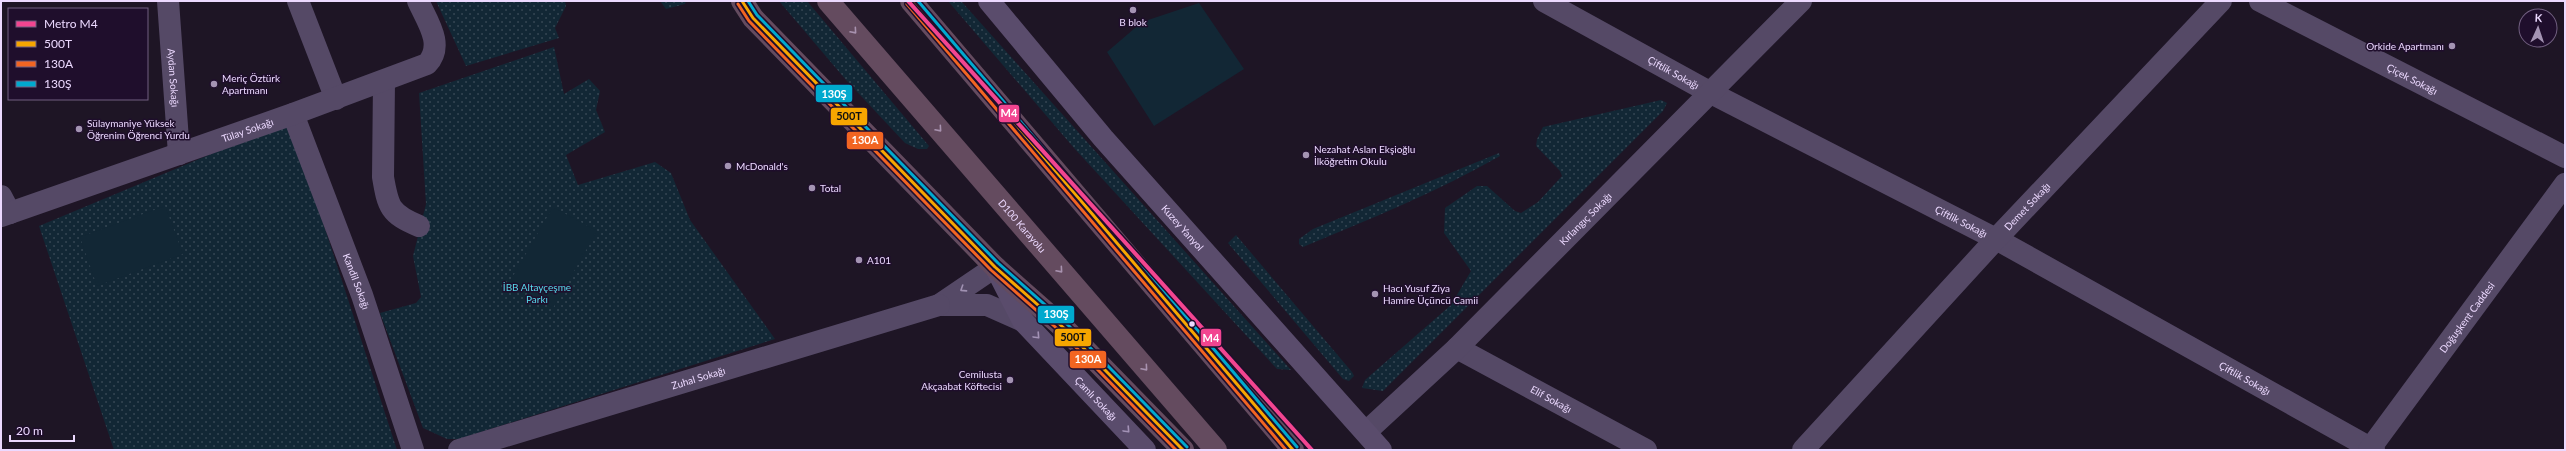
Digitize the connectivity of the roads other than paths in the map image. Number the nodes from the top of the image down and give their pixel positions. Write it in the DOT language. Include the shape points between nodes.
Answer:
graph roads {
  1 [pos="168,1"];
  2 [pos="298,1"];
  3 [pos="418,1"];
  4 [pos="742,1"];
  5 [pos="828,1"];
  6 [pos="911,1"];
  7 [pos="989,1"];
  8 [pos="1544,1"];
  9 [pos="1800,1"];
  10 [pos="2221,1"];
  11 [pos="2260,1"];
  12 [pos="384,81"];
  13 [pos="1711,93"];
  14 [pos="336,98"];
  15 [pos="293,114"];
  16 [pos="179,154"];
  17 [pos="2565,157"];
  18 [pos="2565,184"];
  19 [pos="4,208"];
  20 [pos="419,226"];
  21 [pos="1996,239"];
  22 [pos="995,267"];
  23 [pos="938,304"];
  24 [pos="1023,321"];
  25 [pos="1457,348"];
  26 [pos="1366,432"];
  27 [pos="2371,449"];
  28 [pos="413,450"];
  29 [pos="459,450"];
  30 [pos="1145,450"];
  31 [pos="1183,450"];
  32 [pos="1216,450"];
  33 [pos="1293,450"];
  34 [pos="1381,450"];
  35 [pos="1646,450"];
  36 [pos="1803,450"];
  1 -- 16 [label="street, Aydan Sokağı"];
  2 -- 14 [label="street"];
  3 -- 12 [label="street, Tülay Sokağı" via="436,42 434,55 427,64"];
  4 -- 22 [label="highway" via="753,18"];
  5 -- 32 [label="highway, D100 Karayolu, one-way"];
  6 -- 33 [label="highway"];
  7 -- 26 [label="main road, Kuzey Yanyol" via="1103,138 1332,398"];
  8 -- 13 [label="street, Çiftlik Sokağı"];
  9 -- 13 [label="street, Kırlangıç Sokağı"];
  10 -- 21 [label="street, Demet Sokağı"];
  11 -- 17 [label="street, Çiçek Sokağı"];
  12 -- 14 [label="street, Tülay Sokağı"];
  12 -- 20 [label="street" via="383,177 386,191 391,208 399,218"];
  13 -- 21 [label="street, Çiftlik Sokağı"];
  13 -- 25 [label="street, Kırlangıç Sokağı"];
  14 -- 15 [label="street, Tülay Sokağı"];
  15 -- 16 [label="street, Tülay Sokağı"];
  15 -- 28 [label="street, Kandil Sokağı" via="362,295"];
  16 -- 19 [label="street, Tülay Sokağı"];
  18 -- 27 [label="street, Doğuşkent Caddesi"];
  21 -- 27 [label="street, Çiftlik Sokağı"];
  21 -- 36 [label="street, Demet Sokağı"];
  22 -- 23 [label="street, Zuhal Sokağı, one-way"];
  22 -- 24 [label="main road, Çamlı Sokağı"];
  22 -- 31 [label="highway" via="1065,329"];
  23 -- 24 [label="street, Zuhal Sokağı" via="987,305"];
  23 -- 29 [label="street, Zuhal Sokağı"];
  24 -- 30 [label="main road, Çamlı Sokağı, one-way"];
  25 -- 26 [label="street, Kırlangıç Sokağı"];
  25 -- 35 [label="street, Elif Sokağı"];
  26 -- 34 [label="main road, Kuzey Yanyol"];
}
